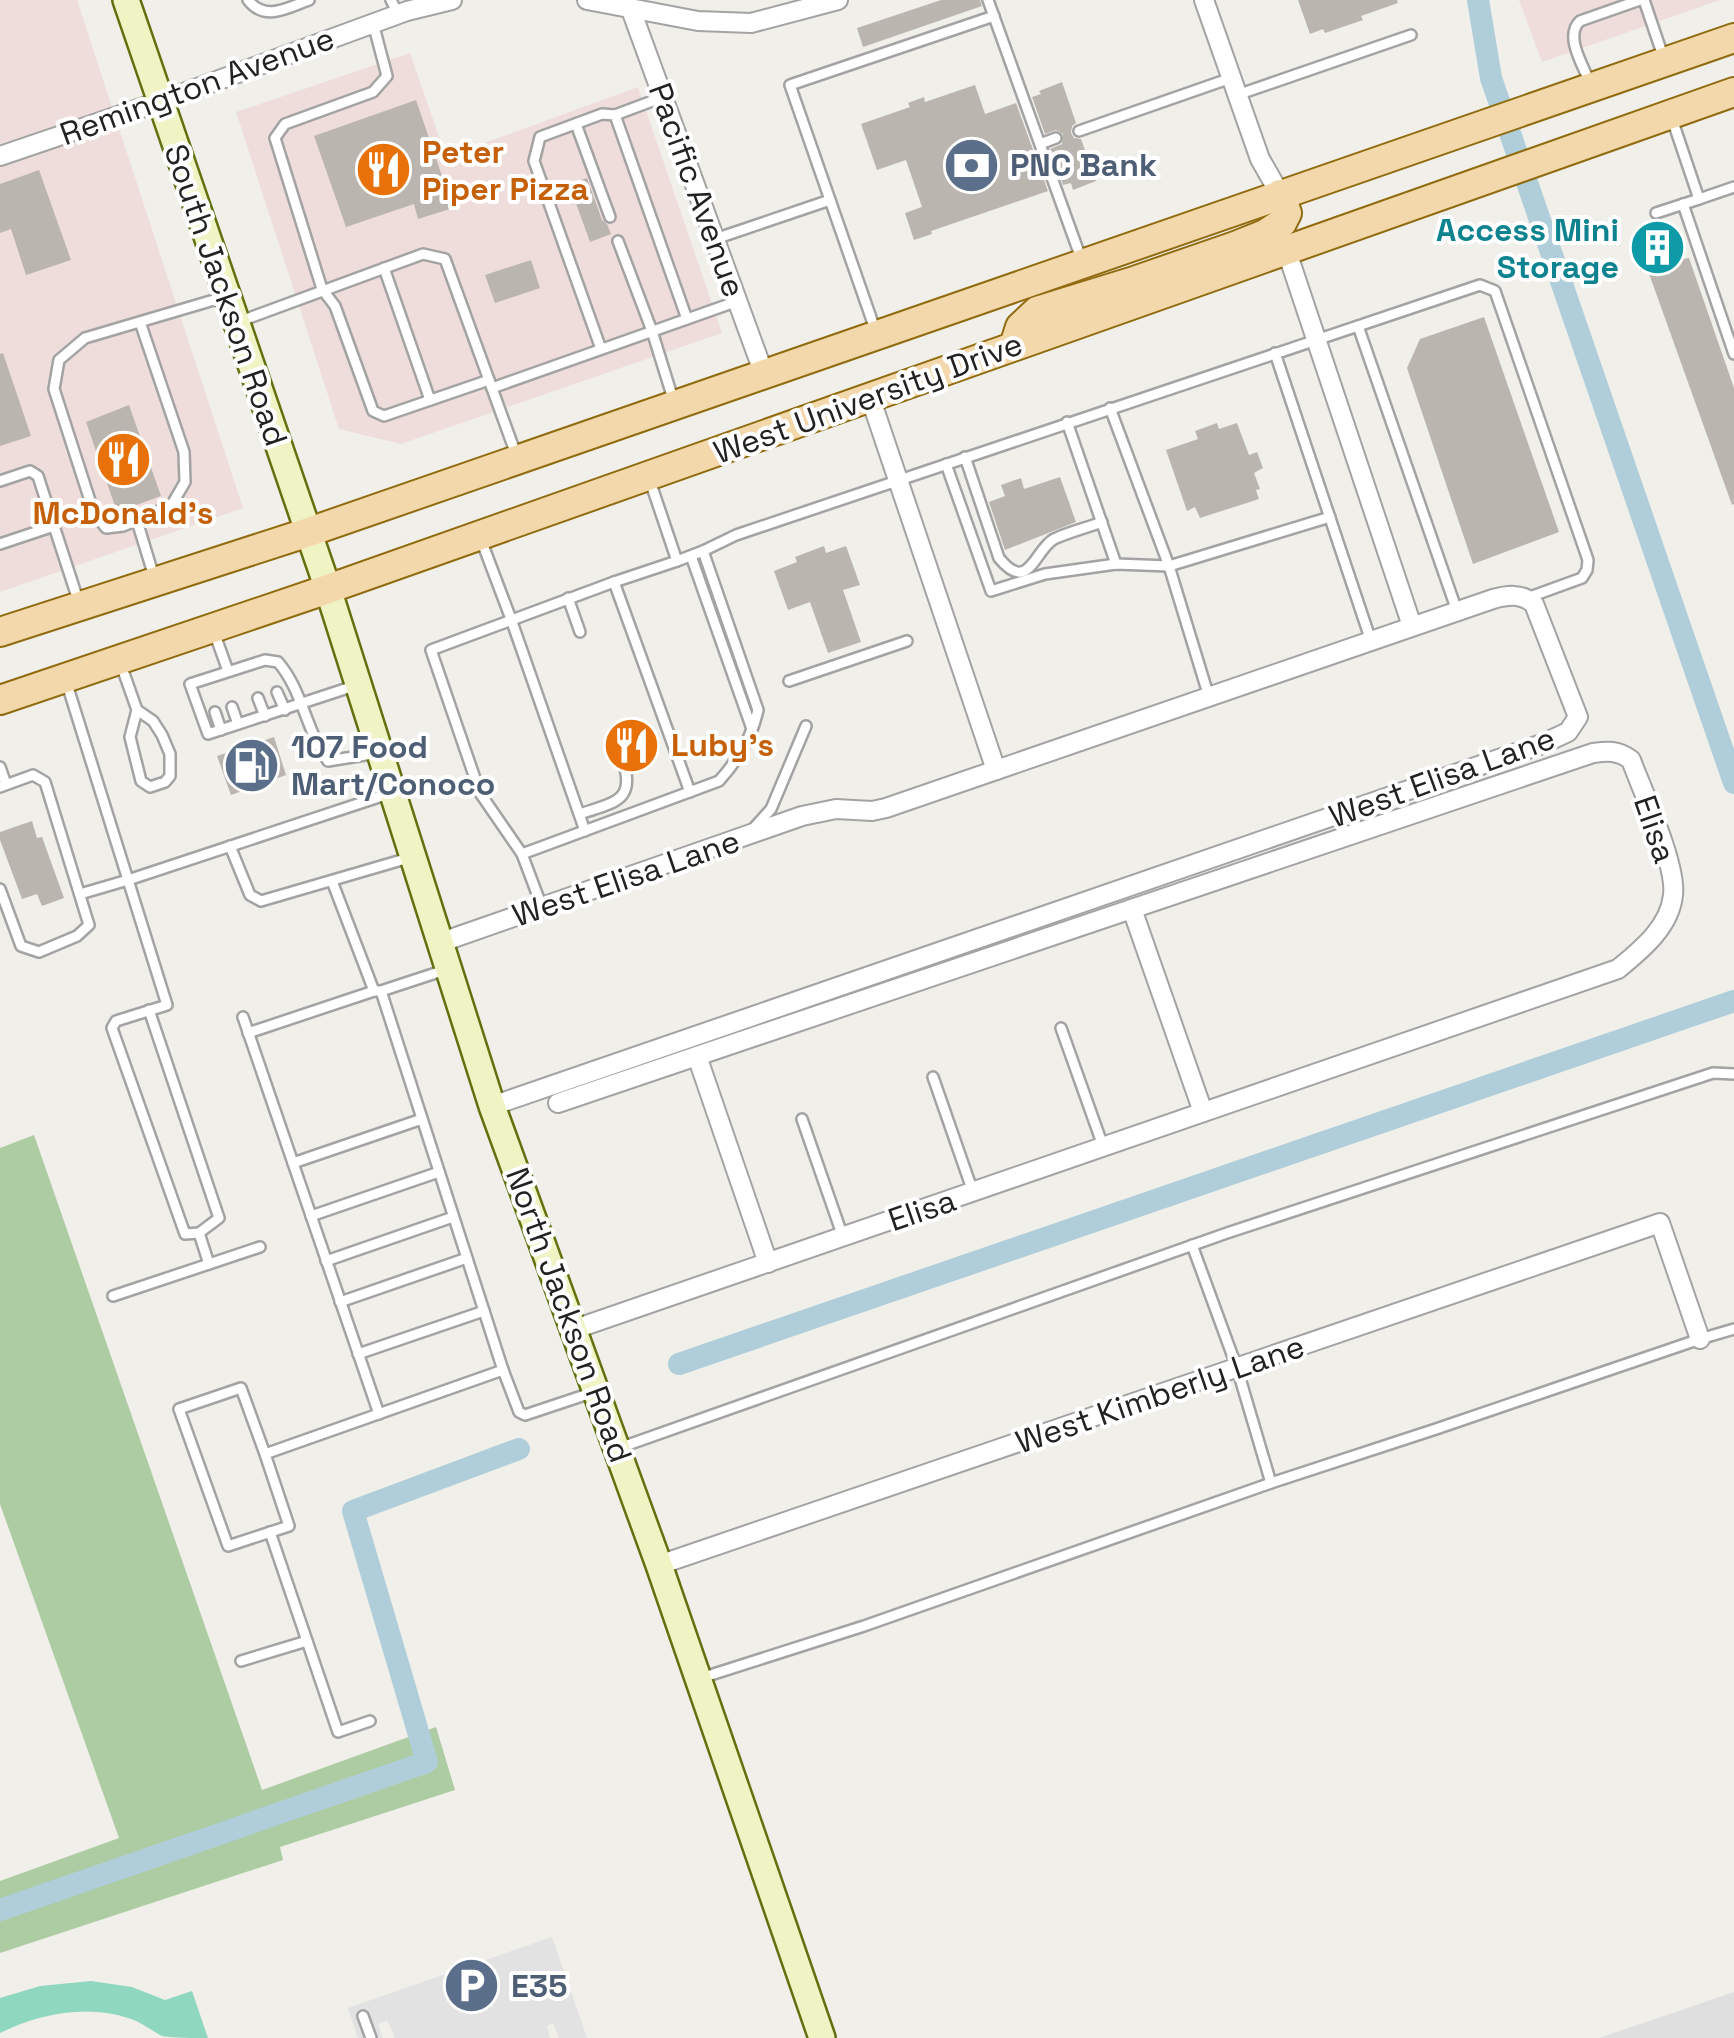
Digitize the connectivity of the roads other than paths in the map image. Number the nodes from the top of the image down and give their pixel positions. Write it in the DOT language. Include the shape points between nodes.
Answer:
graph roads {
  1 [pos="126,0"];
  2 [pos="248,0"];
  3 [pos="310,0"];
  4 [pos="452,0"];
  5 [pos="587,0"];
  6 [pos="760,0"];
  7 [pos="838,0"];
  8 [pos="988,0"];
  9 [pos="1204,0"];
  10 [pos="1642,0"];
  11 [pos="394,7"];
  12 [pos="630,7"];
  13 [pos="994,16"];
  14 [pos="766,19"];
  15 [pos="373,24"];
  16 [pos="1411,34"];
  17 [pos="1734,38"];
  18 [pos="1666,62"];
  19 [pos="1734,77"];
  20 [pos="1234,86"];
  21 [pos="1591,87"];
  22 [pos="1734,92"];
  23 [pos="664,97"];
  24 [pos="159,102"];
  25 [pos="1670,114"];
  26 [pos="614,115"];
  27 [pos="576,124"];
  28 [pos="1078,131"];
  29 [pos="1056,138"];
  30 [pos="1040,144"];
  31 [pos="1566,150"];
  32 [pos="0,156"];
  33 [pos="1734,187"];
  34 [pos="1280,194"];
  35 [pos="830,200"];
  36 [pos="1699,200"];
  37 [pos="1683,204"];
  38 [pos="1656,212"];
  39 [pos="610,216"];
  40 [pos="715,238"];
  41 [pos="618,241"];
  42 [pos="1286,249"];
  43 [pos="1083,263"];
  44 [pos="384,268"];
  45 [pos="322,289"];
  46 [pos="227,296"];
  47 [pos="738,301"];
  48 [pos="687,319"];
  49 [pos="140,322"];
  50 [pos="236,322"];
  51 [pos="1358,326"];
  52 [pos="652,332"];
  53 [pos="877,335"];
  54 [pos="1316,339"];
  55 [pos="1014,346"];
  56 [pos="602,349"];
  57 [pos="1274,353"];
  58 [pos="1734,354"];
  59 [pos="764,374"];
  60 [pos="490,384"];
  61 [pos="870,397"];
  62 [pos="430,400"];
  63 [pos="675,405"];
  64 [pos="1110,408"];
  65 [pos="1067,422"];
  66 [pos="966,458"];
  67 [pos="518,459"];
  68 [pos="946,464"];
  69 [pos="648,476"];
  70 [pos="898,480"];
  71 [pos="0,482"];
  72 [pos="1330,516"];
  73 [pos="137,520"];
  74 [pos="1102,522"];
  75 [pos="54,526"];
  76 [pos="309,532"];
  77 [pos="480,535"];
  78 [pos="0,544"];
  79 [pos="703,551"];
  80 [pos="691,556"];
  81 [pos="678,560"];
  82 [pos="1116,564"];
  83 [pos="1169,566"];
  84 [pos="155,582"];
  85 [pos="614,582"];
  86 [pos="328,589"];
  87 [pos="568,598"];
  88 [pos="1527,598"];
  89 [pos="80,606"];
  90 [pos="1458,611"];
  91 [pos="512,619"];
  92 [pos="1412,626"];
  93 [pos="212,628"];
  94 [pos="0,632"];
  95 [pos="580,632"];
  96 [pos="906,640"];
  97 [pos="1371,641"];
  98 [pos="119,660"];
  99 [pos="225,673"];
  100 [pos="65,678"];
  101 [pos="789,682"];
  102 [pos="359,684"];
  103 [pos="224,686"];
  104 [pos="277,692"];
  105 [pos="1209,697"];
  106 [pos="258,698"];
  107 [pos="0,700"];
  108 [pos="302,704"];
  109 [pos="232,707"];
  110 [pos="138,710"];
  111 [pos="285,710"];
  112 [pos="215,712"];
  113 [pos="265,716"];
  114 [pos="238,724"];
  115 [pos="806,726"];
  116 [pos="221,730"];
  117 [pos="753,732"];
  118 [pos="381,753"];
  119 [pos="622,758"];
  120 [pos="0,768"];
  121 [pos="996,770"];
  122 [pos="3,786"];
  123 [pos="394,792"];
  124 [pos="690,792"];
  125 [pos="580,814"];
  126 [pos="584,831"];
  127 [pos="748,835"];
  128 [pos="230,846"];
  129 [pos="522,854"];
  130 [pos="414,857"];
  131 [pos="128,880"];
  132 [pos="332,881"];
  133 [pos="0,889"];
  134 [pos="80,894"];
  135 [pos="542,907"];
  136 [pos="1132,909"];
  137 [pos="442,942"];
  138 [pos="450,968"];
  139 [pos="378,991"];
  140 [pos="149,1010"];
  141 [pos="243,1017"];
  142 [pos="1061,1028"];
  143 [pos="248,1033"];
  144 [pos="697,1056"];
  145 [pos="1734,1074"];
  146 [pos="933,1078"];
  147 [pos="558,1103"];
  148 [pos="492,1106"];
  149 [pos="1203,1112"];
  150 [pos="422,1119"];
  151 [pos="802,1119"];
  152 [pos="1103,1146"];
  153 [pos="293,1163"];
  154 [pos="439,1172"];
  155 [pos="973,1192"];
  156 [pos="311,1216"];
  157 [pos="454,1216"];
  158 [pos="199,1234"];
  159 [pos="843,1237"];
  160 [pos="260,1246"];
  161 [pos="1192,1246"];
  162 [pos="467,1258"];
  163 [pos="326,1261"];
  164 [pos="768,1263"];
  165 [pos="210,1264"];
  166 [pos="113,1296"];
  167 [pos="340,1302"];
  168 [pos="484,1312"];
  169 [pos="575,1330"];
  170 [pos="1734,1330"];
  171 [pos="1700,1338"];
  172 [pos="358,1354"];
  173 [pos="1237,1368"];
  174 [pos="503,1370"];
  175 [pos="597,1391"];
  176 [pos="379,1414"];
  177 [pos="617,1448"];
  178 [pos="265,1454"];
  179 [pos="1271,1483"];
  180 [pos="270,1532"];
  181 [pos="659,1565"];
  182 [pos="307,1641"];
  183 [pos="241,1661"];
  184 [pos="698,1679"];
  185 [pos="370,1721"];
  186 [pos="363,2016"];
  187 [pos="371,2038"];
  188 [pos="822,2038"];
  1 -- 24 [label="main road, South Jackson Road"];
  2 -- 3 [label="lane" via="272,13"];
  4 -- 11 [label="street, Remington Avenue"];
  5 -- 12 [label="street"];
  6 -- 14 [label="street"];
  7 -- 14 [label="street"];
  8 -- 13 [label="lane"];
  9 -- 20 [label="street"];
  10 -- 18 [label="lane"];
  10 -- 21 [label="lane" via="1574,27"];
  11 -- 15 [label="street, Remington Avenue"];
  12 -- 14 [label="street" via="698,22"];
  12 -- 23 [label="street, Pacific Avenue"];
  13 -- 30 [label="lane"];
  13 -- 35 [label="lane" via="790,86"];
  15 -- 24 [label="street, Remington Avenue"];
  15 -- 45 [label="lane" via="387,76 373,92 285,124 275,138"];
  16 -- 20 [label="lane"];
  17 -- 18 [label="main road, West University Drive"];
  18 -- 21 [label="main road, West University Drive"];
  19 -- 31 [label="main road"];
  20 -- 28 [label="lane"];
  20 -- 34 [label="street"];
  21 -- 34 [label="main road, West University Drive"];
  22 -- 25 [label="main road, West University Drive"];
  23 -- 26 [label="lane"];
  23 -- 40 [label="street, Pacific Avenue"];
  24 -- 32 [label="street, Remington Avenue"];
  24 -- 46 [label="main road, South Jackson Road"];
  25 -- 31 [label="main road, West University Drive"];
  25 -- 36 [label="lane"];
  26 -- 27 [label="lane"];
  26 -- 48 [label="lane"];
  27 -- 39 [label="lane"];
  27 -- 56 [label="lane" via="540,138 534,161"];
  29 -- 30 [label="lane"];
  30 -- 43 [label="lane"];
  31 -- 42 [label="main road, West University Drive"];
  33 -- 36 [label="lane"];
  34 -- 43 [label="main road, West University Drive"];
  34 -- 55 [label="main road" via="1287,213 1265,234 1037,311 1020,327"];
  35 -- 40 [label="lane"];
  35 -- 53 [label="lane"];
  36 -- 37 [label="lane"];
  37 -- 38 [label="lane"];
  37 -- 58 [label="lane"];
  40 -- 47 [label="street, Pacific Avenue"];
  41 -- 52 [label="lane"];
  42 -- 54 [label="street"];
  42 -- 55 [label="main road, West University Drive"];
  43 -- 53 [label="main road, West University Drive"];
  44 -- 45 [label="lane"];
  44 -- 60 [label="lane" via="423,254 445,259"];
  44 -- 62 [label="lane"];
  45 -- 50 [label="lane"];
  45 -- 62 [label="lane" via="335,306 374,410 384,416"];
  46 -- 49 [label="lane"];
  46 -- 50 [label="main road, South Jackson Road"];
  47 -- 48 [label="lane"];
  47 -- 59 [label="street, Pacific Avenue"];
  48 -- 52 [label="lane"];
  49 -- 73 [label="lane" via="184,452 185,482 170,506"];
  49 -- 73 [label="lane" via="85,338 59,360 54,389 94,513 106,528"];
  50 -- 76 [label="main road, South Jackson Road"];
  51 -- 54 [label="lane"];
  51 -- 88 [label="lane" via="1480,285 1494,290 1588,560 1582,578"];
  51 -- 90 [label="lane"];
  52 -- 56 [label="lane"];
  52 -- 63 [label="lane"];
  53 -- 59 [label="main road, West University Drive"];
  54 -- 57 [label="lane"];
  54 -- 92 [label="street"];
  55 -- 61 [label="main road, West University Drive"];
  56 -- 60 [label="lane"];
  57 -- 64 [label="lane"];
  57 -- 72 [label="lane"];
  59 -- 63 [label="main road, West University Drive"];
  60 -- 62 [label="lane"];
  60 -- 67 [label="lane"];
  61 -- 69 [label="main road, West University Drive"];
  61 -- 70 [label="street"];
  63 -- 67 [label="main road, West University Drive"];
  64 -- 65 [label="lane"];
  64 -- 83 [label="lane"];
  65 -- 66 [label="lane"];
  65 -- 74 [label="lane"];
  66 -- 68 [label="lane"];
  66 -- 74 [label="lane" via="1006,567 1027,570 1045,545"];
  67 -- 76 [label="main road, West University Drive"];
  68 -- 70 [label="lane"];
  68 -- 82 [label="lane" via="991,591 1045,574"];
  69 -- 77 [label="main road, West University Drive"];
  69 -- 81 [label="lane"];
  70 -- 79 [label="lane"];
  70 -- 121 [label="street"];
  71 -- 75 [label="lane" via="30,471 38,476"];
  72 -- 83 [label="lane"];
  72 -- 97 [label="lane"];
  73 -- 84 [label="lane"];
  74 -- 82 [label="lane"];
  75 -- 78 [label="lane"];
  75 -- 89 [label="lane"];
  76 -- 84 [label="main road, West University Drive"];
  76 -- 86 [label="main road, South Jackson Road"];
  77 -- 86 [label="main road, West University Drive"];
  77 -- 91 [label="lane"];
  79 -- 80 [label="lane"];
  79 -- 117 [label="lane" via="758,710"];
  80 -- 81 [label="lane"];
  80 -- 117 [label="lane"];
  81 -- 85 [label="lane"];
  82 -- 83 [label="lane"];
  83 -- 105 [label="lane"];
  84 -- 89 [label="main road, West University Drive"];
  85 -- 87 [label="lane"];
  85 -- 124 [label="lane"];
  86 -- 93 [label="main road, West University Drive"];
  86 -- 102 [label="main road, North Jackson Road"];
  87 -- 91 [label="lane"];
  87 -- 95 [label="lane"];
  88 -- 90 [label="street, West Elisa Lane" via="1512,595"];
  88 -- 148 [label="street, West Elisa Lane" via="1578,717 1568,732"];
  89 -- 94 [label="main road, West University Drive"];
  90 -- 92 [label="street, West Elisa Lane"];
  91 -- 125 [label="lane"];
  91 -- 129 [label="lane" via="430,650 480,793"];
  92 -- 97 [label="street, West Elisa Lane"];
  93 -- 98 [label="main road, West University Drive"];
  93 -- 99 [label="lane"];
  96 -- 101 [label="lane"];
  97 -- 105 [label="street, West Elisa Lane"];
  98 -- 100 [label="main road, West University Drive"];
  98 -- 110 [label="lane"];
  99 -- 103 [label="lane"];
  99 -- 108 [label="lane" via="278,662"];
  99 -- 116 [label="lane" via="190,684 208,734"];
  100 -- 107 [label="main road, West University Drive"];
  100 -- 131 [label="lane"];
  102 -- 108 [label="lane"];
  102 -- 118 [label="main road, North Jackson Road"];
  104 -- 111 [label="lane"];
  105 -- 121 [label="street, West Elisa Lane"];
  106 -- 113 [label="lane"];
  108 -- 111 [label="lane"];
  108 -- 118 [label="lane" via="328,760"];
  109 -- 114 [label="lane"];
  110 -- 110 [label="lane" via="153,722 170,754 170,776 150,788 141,781 130,738"];
  111 -- 113 [label="lane"];
  112 -- 116 [label="lane"];
  113 -- 114 [label="lane"];
  114 -- 116 [label="lane"];
  115 -- 127 [label="lane" via="771,809"];
  117 -- 124 [label="lane" via="719,781"];
  118 -- 123 [label="main road, North Jackson Road"];
  119 -- 125 [label="lane" via="630,779 625,793"];
  120 -- 122 [label="lane"];
  121 -- 127 [label="street, West Elisa Lane" via="886,808 802,816"];
  122 -- 134 [label="lane" via="33,775 46,782"];
  123 -- 128 [label="lane"];
  123 -- 130 [label="main road, North Jackson Road"];
  124 -- 126 [label="lane"];
  125 -- 126 [label="lane"];
  126 -- 129 [label="lane"];
  127 -- 135 [label="street, West Elisa Lane"];
  128 -- 131 [label="lane"];
  128 -- 132 [label="lane" via="250,896 261,901"];
  129 -- 135 [label="lane"];
  130 -- 132 [label="lane"];
  130 -- 137 [label="main road, North Jackson Road"];
  131 -- 134 [label="lane"];
  131 -- 140 [label="lane" via="168,1004"];
  132 -- 139 [label="lane"];
  133 -- 134 [label="lane" via="21,946 39,952 90,925"];
  135 -- 137 [label="street, West Elisa Lane"];
  136 -- 144 [label="street, Elisa"];
  136 -- 149 [label="street"];
  136 -- 149 [label="street, Elisa" via="1611,751 1631,760 1670,865 1674,895 1664,921 1618,968"];
  137 -- 138 [label="main road, North Jackson Road"];
  138 -- 139 [label="lane"];
  138 -- 148 [label="main road, North Jackson Road"];
  139 -- 143 [label="lane"];
  139 -- 150 [label="lane"];
  140 -- 158 [label="lane" via="219,1218"];
  140 -- 158 [label="lane" via="112,1028 185,1234"];
  141 -- 143 [label="lane"];
  142 -- 152 [label="lane"];
  143 -- 153 [label="lane"];
  144 -- 147 [label="street, Elisa"];
  144 -- 164 [label="street"];
  145 -- 161 [label="lane" via="1713,1073"];
  146 -- 155 [label="lane"];
  148 -- 169 [label="main road, North Jackson Road"];
  149 -- 152 [label="street, Elisa"];
  150 -- 153 [label="lane"];
  150 -- 154 [label="lane"];
  151 -- 159 [label="lane"];
  152 -- 155 [label="street, Elisa"];
  153 -- 156 [label="lane"];
  154 -- 156 [label="lane"];
  154 -- 157 [label="lane"];
  155 -- 159 [label="street, Elisa"];
  156 -- 163 [label="lane"];
  157 -- 162 [label="lane"];
  157 -- 163 [label="lane"];
  158 -- 165 [label="lane"];
  159 -- 164 [label="street, Elisa"];
  160 -- 165 [label="lane"];
  161 -- 173 [label="lane"];
  161 -- 177 [label="lane"];
  162 -- 167 [label="lane"];
  162 -- 168 [label="lane"];
  163 -- 167 [label="lane"];
  164 -- 169 [label="street, Elisa"];
  165 -- 166 [label="lane"];
  167 -- 172 [label="lane"];
  168 -- 172 [label="lane"];
  168 -- 174 [label="lane"];
  169 -- 175 [label="main road, North Jackson Road"];
  170 -- 171 [label="lane"];
  171 -- 173 [label="street, West Kimberly Lane" via="1660,1224"];
  171 -- 179 [label="lane"];
  172 -- 176 [label="lane"];
  173 -- 179 [label="lane"];
  173 -- 181 [label="street, West Kimberly Lane"];
  174 -- 175 [label="lane" via="525,1415"];
  174 -- 176 [label="lane"];
  175 -- 177 [label="main road, North Jackson Road"];
  176 -- 178 [label="lane"];
  177 -- 181 [label="main road, North Jackson Road"];
  178 -- 180 [label="lane" via="289,1526"];
  178 -- 180 [label="lane" via="241,1388 179,1409 228,1546"];
  179 -- 184 [label="lane"];
  180 -- 182 [label="lane"];
  181 -- 184 [label="main road, North Jackson Road"];
  182 -- 183 [label="lane"];
  182 -- 185 [label="lane" via="338,1732"];
  184 -- 188 [label="main road, North Jackson Road"];
  186 -- 187 [label="lane"];
}
